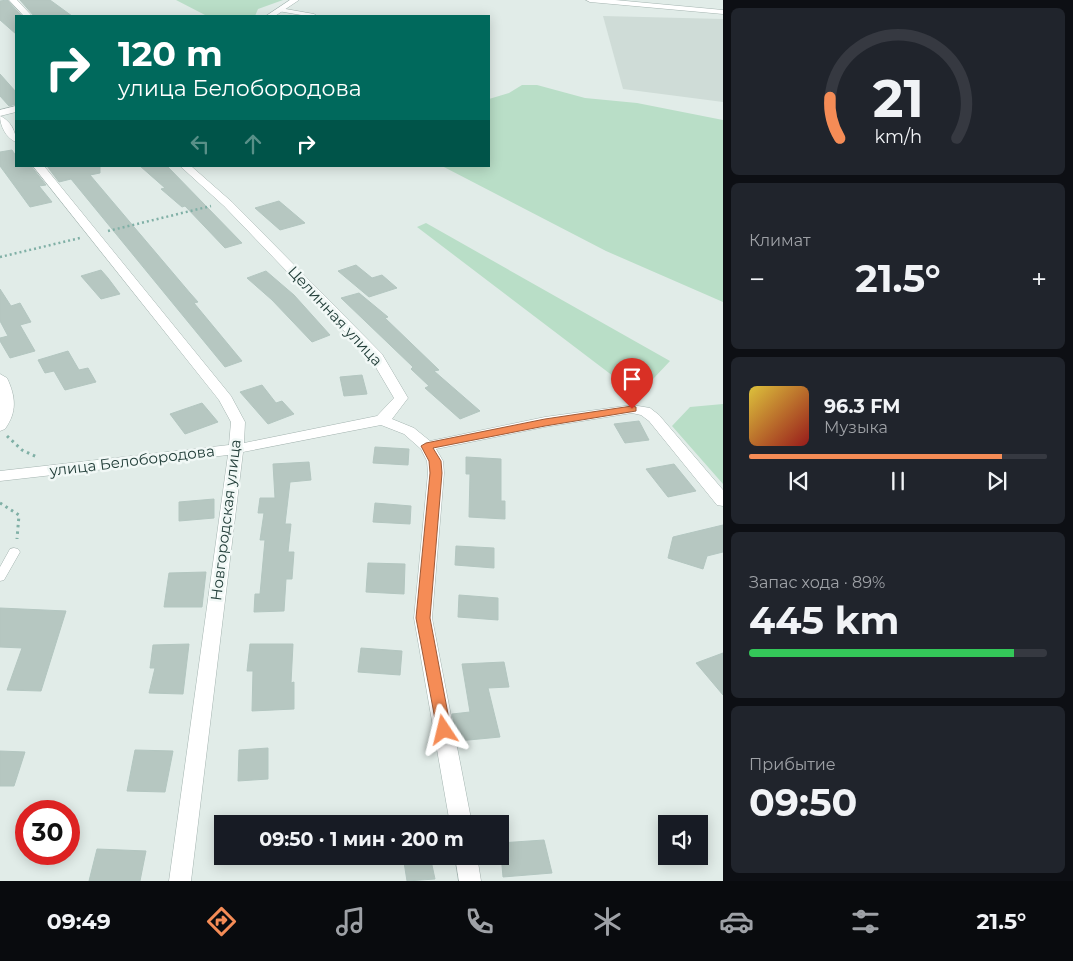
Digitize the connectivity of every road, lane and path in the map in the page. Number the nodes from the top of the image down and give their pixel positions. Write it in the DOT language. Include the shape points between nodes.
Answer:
graph roads {
  1 [pos="13,0"];
  2 [pos="295,0"];
  3 [pos="590,0"];
  4 [pos="280,10"];
  5 [pos="723,12"];
  6 [pos="27,15"];
  7 [pos="272,15"];
  8 [pos="308,15"];
  9 [pos="15,109"];
  10 [pos="0,112"];
  11 [pos="0,119"];
  12 [pos="15,138"];
  13 [pos="39,167"];
  14 [pos="186,167"];
  15 [pos="227,202"];
  16 [pos="94,235"];
  17 [pos="0,257"];
  18 [pos="0,378"];
  19 [pos="382,420"];
  20 [pos="3,430"];
  21 [pos="426,446"];
  22 [pos="236,448"];
  23 [pos="69,468"];
  24 [pos="0,476"];
  25 [pos="723,501"];
  26 [pos="0,503"];
  27 [pos="14,552"];
  28 [pos="0,577"];
  29 [pos="459,815"];
  30 [pos="467,865"];
  31 [pos="180,881"];
  32 [pos="470,881"];
  1 -- 6 [label="street"];
  2 -- 4 [label="street"];
  3 -- 5 [label="street"];
  4 -- 7 [label="street"];
  4 -- 8 [label="lane"];
  9 -- 10 [label="street"];
  11 -- 12 [label="street"];
  13 -- 16 [label="street, Новгородская улица"];
  14 -- 15 [label="street, Целинная улица"];
  15 -- 16 [label="path"];
  15 -- 19 [label="street, Целинная улица" via="377,357 401,398"];
  16 -- 17 [label="path"];
  16 -- 22 [label="street, Новгородская улица" via="226,399 238,422"];
  18 -- 20 [label="street" via="8,394"];
  19 -- 21 [label="street" via="409,431"];
  19 -- 22 [label="street, улица Белобородова"];
  20 -- 23 [label="path" via="22,450"];
  21 -- 25 [label="street" via="545,422 632,409 645,411"];
  21 -- 29 [label="street" via="435,461 436,473 423,618"];
  22 -- 23 [label="street, улица Белобородова"];
  22 -- 31 [label="street, Новгородская улица"];
  23 -- 24 [label="street, улица Белобородова"];
  26 -- 27 [label="path" via="18,514 19,532"];
  27 -- 28 [label="lane"];
  30 -- 32 [label="street"];
}
